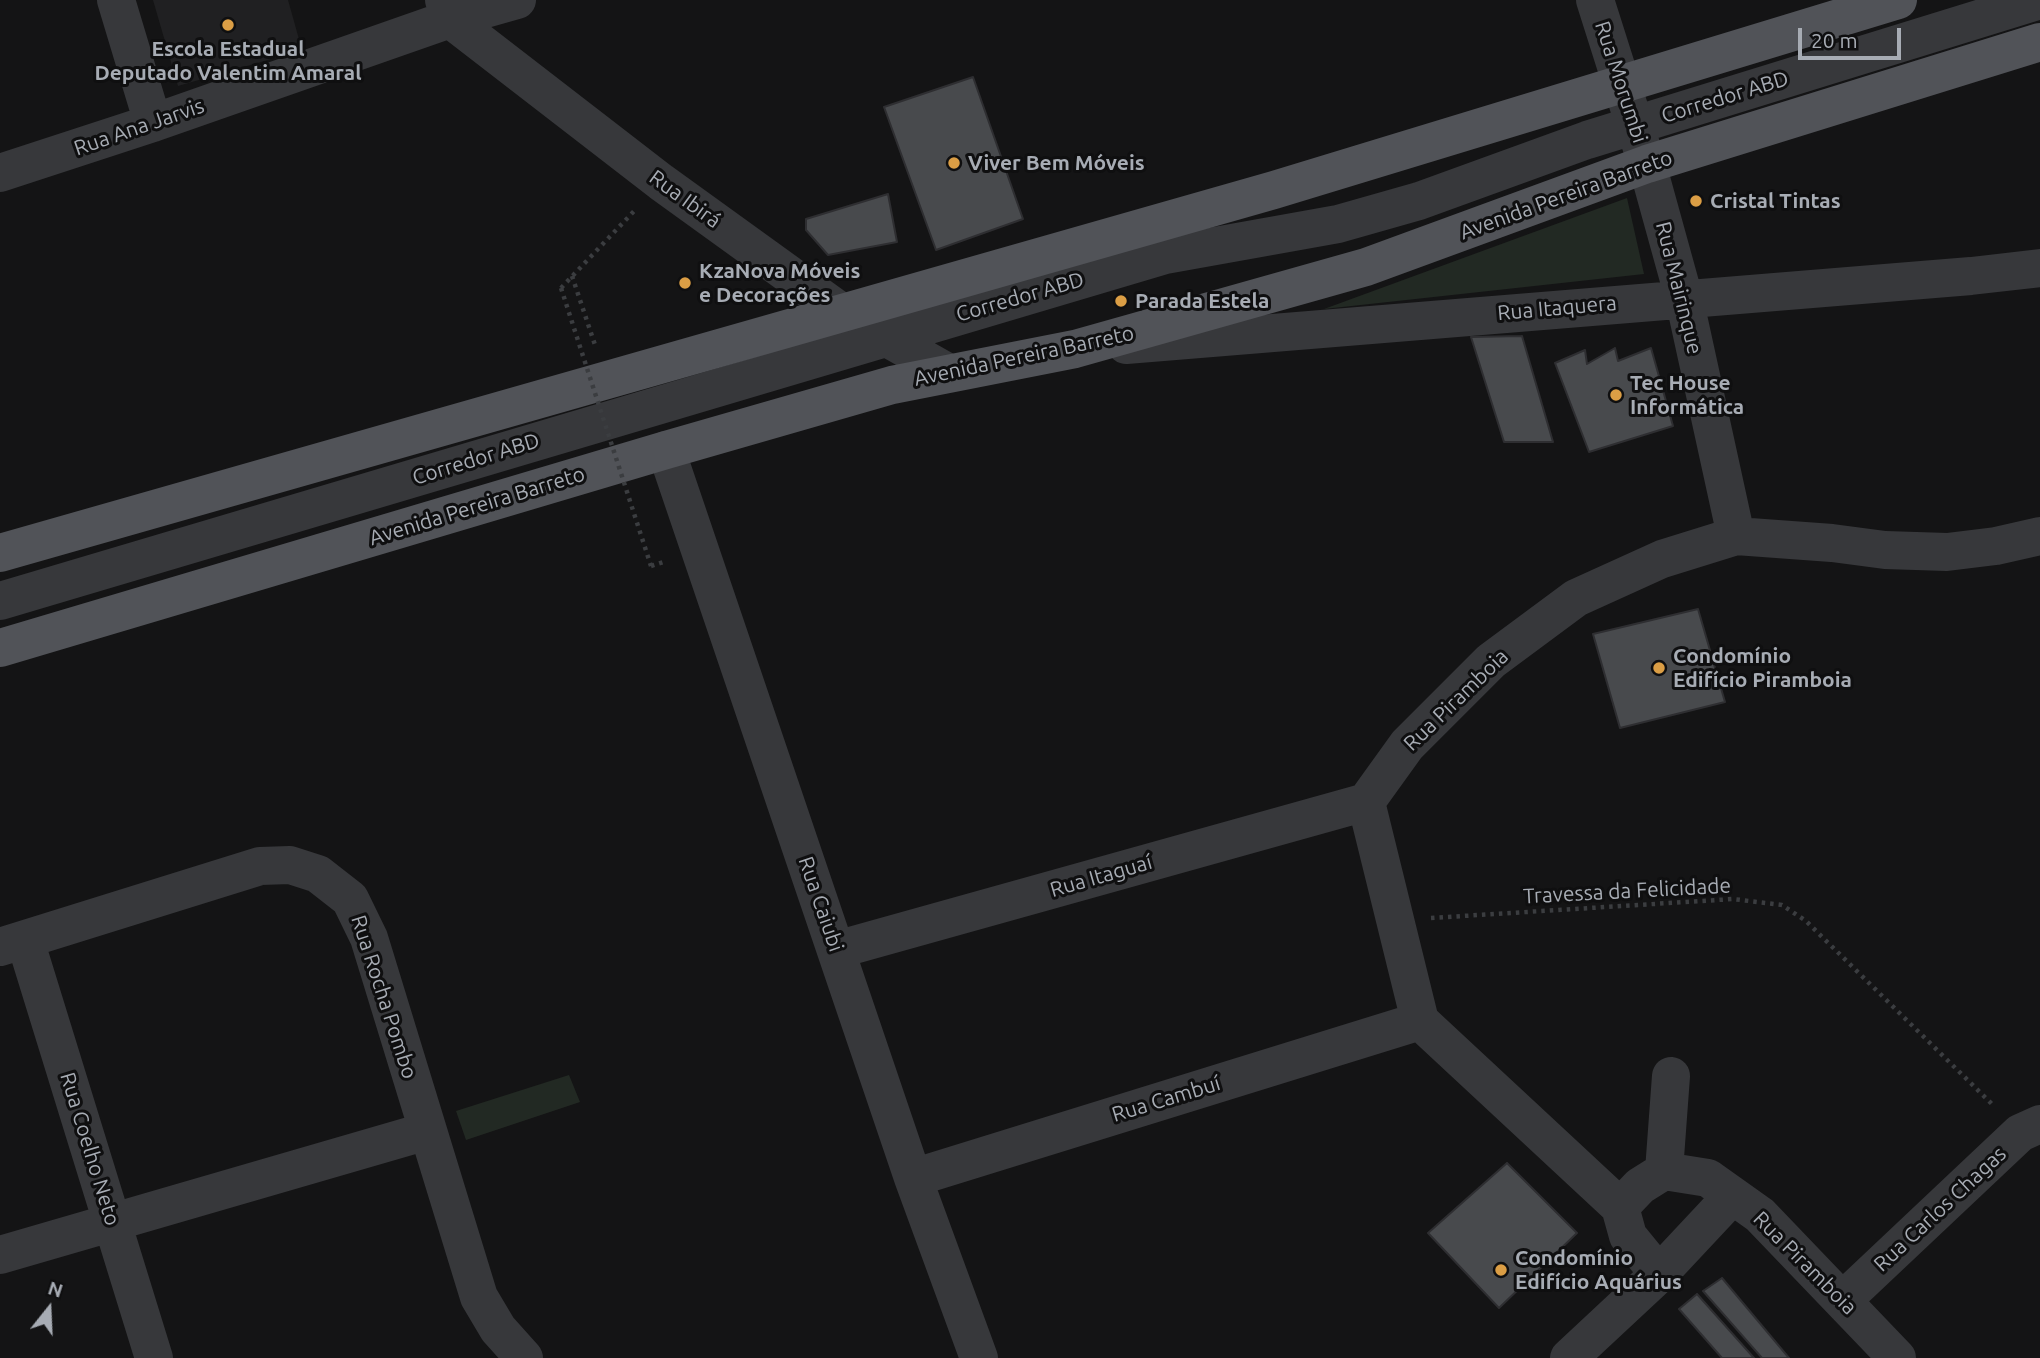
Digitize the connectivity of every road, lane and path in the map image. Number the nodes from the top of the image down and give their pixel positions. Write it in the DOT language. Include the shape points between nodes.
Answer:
graph roads {
  1 [pos="116,0"];
  2 [pos="517,0"];
  3 [pos="1595,0"];
  4 [pos="1898,0"];
  5 [pos="2040,0"];
  6 [pos="447,9"];
  7 [pos="2040,42"];
  8 [pos="1621,83"];
  9 [pos="153,123"];
  10 [pos="1635,125"];
  11 [pos="1647,164"];
  12 [pos="0,173"];
  13 [pos="662,182"];
  14 [pos="2040,268"];
  15 [pos="572,276"];
  16 [pos="1684,298"];
  17 [pos="841,312"];
  18 [pos="884,338"];
  19 [pos="1075,349"];
  20 [pos="949,373"];
  21 [pos="607,380"];
  22 [pos="666,450"];
  23 [pos="1735,536"];
  24 [pos="2040,536"];
  25 [pos="0,553"];
  26 [pos="651,566"];
  27 [pos="0,601"];
  28 [pos="0,648"];
  29 [pos="1367,802"];
  30 [pos="1395,921"];
  31 [pos="13,943"];
  32 [pos="836,950"];
  33 [pos="1420,1021"];
  34 [pos="1671,1076"];
  35 [pos="2030,1128"];
  36 [pos="427,1131"];
  37 [pos="1664,1171"];
  38 [pos="913,1178"];
  39 [pos="1732,1196"];
  40 [pos="1620,1207"];
  41 [pos="112,1222"];
  42 [pos="0,1255"];
  43 [pos="1659,1273"];
  44 [pos="1843,1300"];
  45 [pos="154,1358"];
  46 [pos="524,1358"];
  47 [pos="979,1358"];
  48 [pos="1569,1358"];
  49 [pos="1898,1358"];
  1 -- 9 [label="street"];
  2 -- 6 [label="street, Rua Ana Jarvis"];
  3 -- 8 [label="street, Rua Morumbi"];
  4 -- 8 [label="main road"];
  5 -- 10 [label="street, Corredor ABD"];
  6 -- 9 [label="street, Rua Ana Jarvis"];
  6 -- 13 [label="street, Rua Ibirá"];
  7 -- 11 [label="main road, Avenida Pereira Barreto"];
  8 -- 10 [label="street, Rua Morumbi"];
  8 -- 17 [label="main road" via="1274,190"];
  9 -- 12 [label="street, Rua Ana Jarvis"];
  10 -- 11 [label="street, Rua Morumbi"];
  10 -- 18 [label="street, Corredor ABD" via="1419,201 1338,224 1165,255"];
  11 -- 16 [label="street, Rua Mairinque"];
  11 -- 19 [label="main road, Avenida Pereira Barreto" via="1367,267"];
  13 -- 15 [label="path"];
  13 -- 17 [label="street, Rua Ibirá"];
  14 -- 16 [label="street, Rua Itaquera"];
  15 -- 21 [label="path"];
  15 -- 26 [label="path, bridge" via="561,288"];
  16 -- 19 [label="street, Rua Itaquera"];
  16 -- 23 [label="street, Rua Mairinque"];
  17 -- 18 [label="street, Rua Ibirá"];
  17 -- 21 [label="main road"];
  18 -- 20 [label="street, Rua Ibirá"];
  18 -- 27 [label="street, Corredor ABD"];
  19 -- 20 [label="main road, Avenida Pereira Barreto"];
  20 -- 22 [label="main road, Avenida Pereira Barreto"];
  21 -- 25 [label="main road"];
  22 -- 28 [label="main road, Avenida Pereira Barreto"];
  22 -- 32 [label="street, Rua Caiubi"];
  23 -- 24 [label="street, Rua Piramboia" via="1947,552"];
  23 -- 29 [label="street, Rua Piramboia" via="1662,559 1576,598 1491,661 1407,745"];
  29 -- 30 [label="street"];
  29 -- 32 [label="street, Rua Itaguaí"];
  30 -- 33 [label="street"];
  30 -- 35 [label="path, Travessa da Felicidade" via="1733,899 1782,905 1807,921"];
  31 -- 36 [label="street, Rua Rocha Pombo" via="260,866 289,865 318,874 350,899 369,938"];
  31 -- 41 [label="street, Rua Coelho Neto"];
  32 -- 38 [label="street, Rua Caiubi"];
  33 -- 38 [label="street, Rua Cambuí"];
  33 -- 40 [label="street"];
  34 -- 37 [label="street"];
  35 -- 44 [label="street, Rua Carlos Chagas"];
  36 -- 41 [label="street"];
  36 -- 46 [label="street, Rua Rocha Pombo" via="479,1297 498,1329"];
  37 -- 39 [label="street, Rua Piramboia" via="1708,1178"];
  37 -- 40 [label="street" via="1640,1185"];
  38 -- 47 [label="street, Rua Caiubi"];
  39 -- 43 [label="street"];
  39 -- 44 [label="street, Rua Piramboia" via="1760,1215"];
  40 -- 43 [label="street" via="1628,1236"];
  41 -- 42 [label="street"];
  41 -- 45 [label="street, Rua Coelho Neto"];
  43 -- 48 [label="street"];
  44 -- 49 [label="street, Rua Piramboia"];
}
